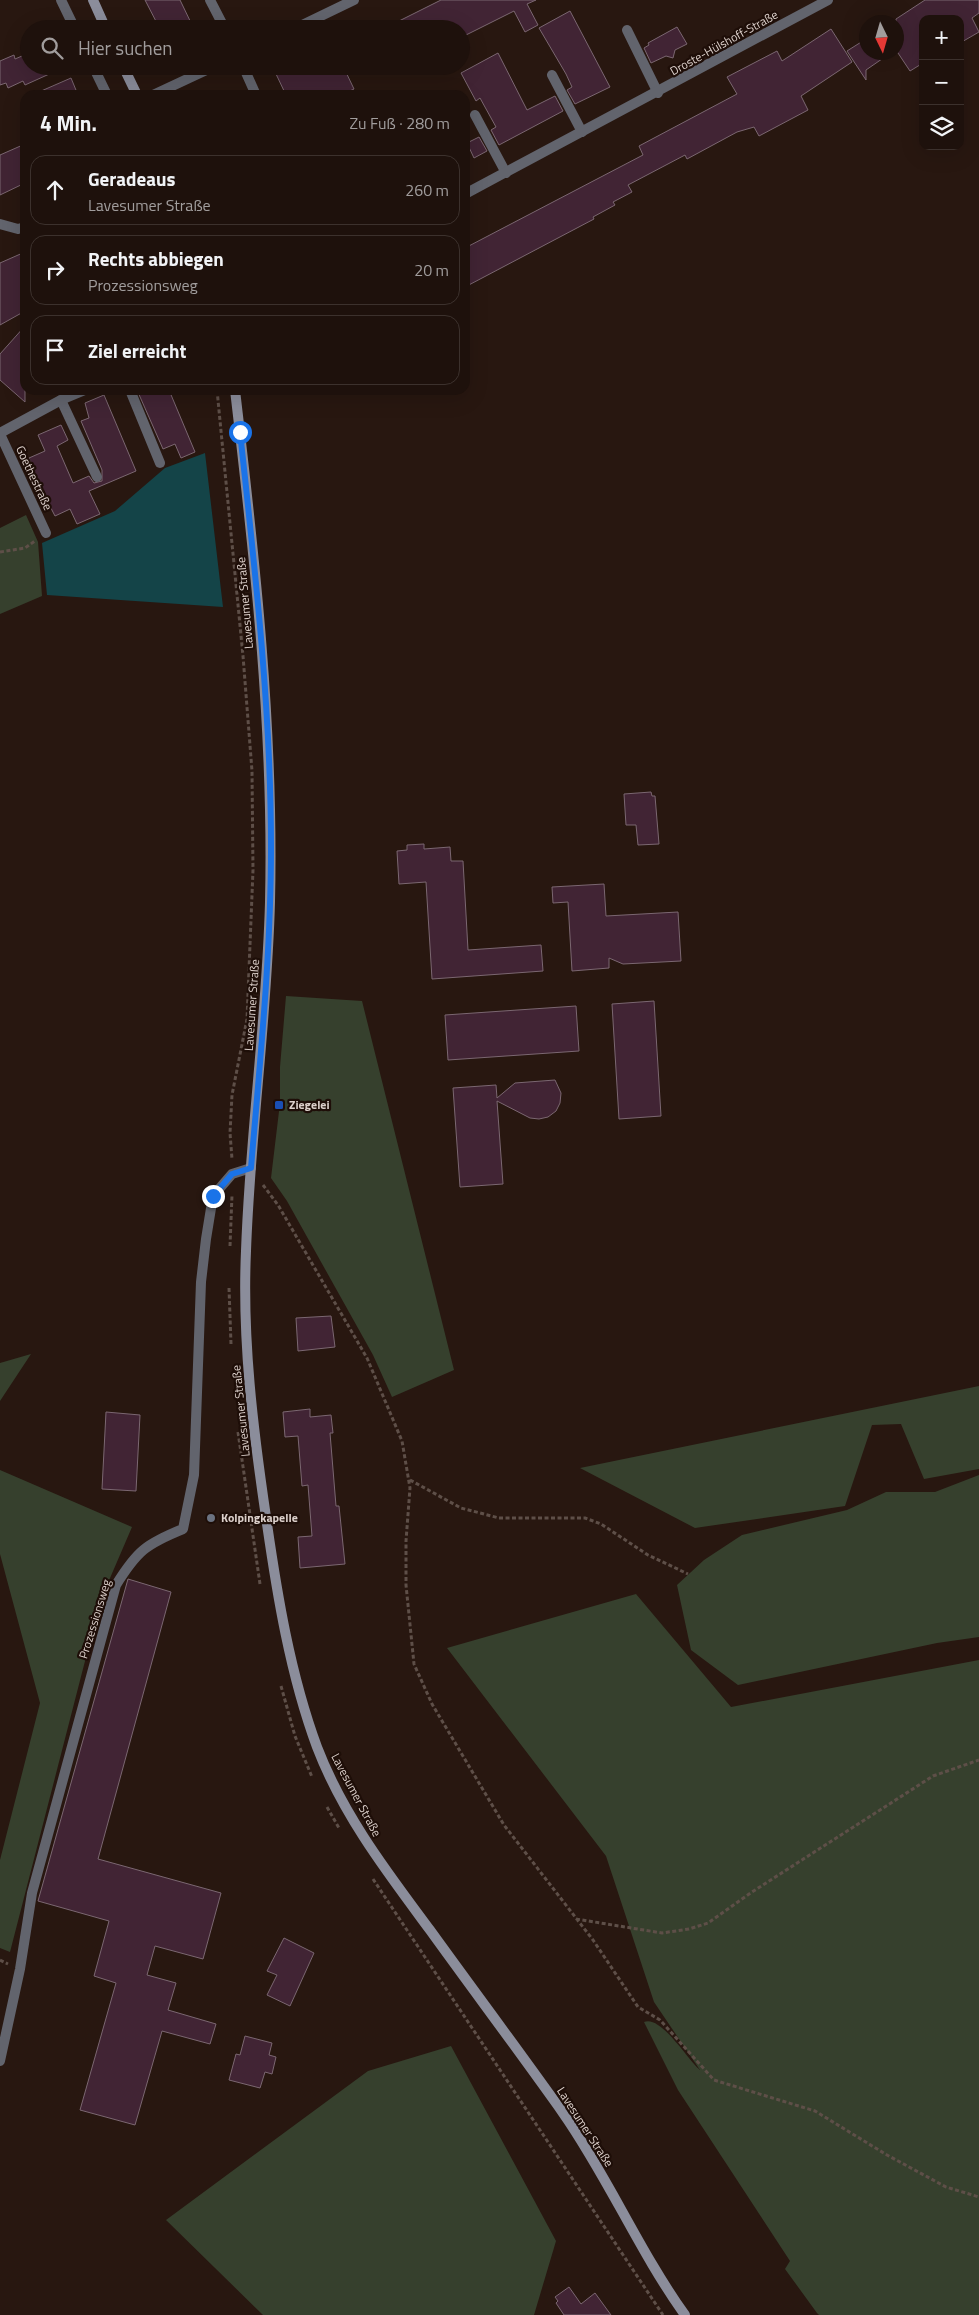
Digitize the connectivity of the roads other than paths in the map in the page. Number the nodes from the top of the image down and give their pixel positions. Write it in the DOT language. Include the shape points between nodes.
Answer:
graph roads {
  1 [pos="61,0"];
  2 [pos="93,0"];
  3 [pos="210,0"];
  4 [pos="354,0"];
  5 [pos="826,0"];
  6 [pos="71,20"];
  7 [pos="102,20"];
  8 [pos="220,20"];
  9 [pos="313,20"];
  10 [pos="627,30"];
  11 [pos="552,74"];
  12 [pos="97,75"];
  13 [pos="127,75"];
  14 [pos="195,75"];
  15 [pos="247,75"];
  16 [pos="105,90"];
  17 [pos="135,90"];
  18 [pos="163,90"];
  19 [pos="254,90"];
  20 [pos="658,92"];
  21 [pos="475,114"];
  22 [pos="582,132"];
  23 [pos="506,173"];
  24 [pos="470,191"];
  25 [pos="0,224"];
  26 [pos="20,228"];
  27 [pos="73,395"];
  28 [pos="132,395"];
  29 [pos="236,395"];
  30 [pos="61,400"];
  31 [pos="0,434"];
  32 [pos="160,463"];
  33 [pos="97,476"];
  34 [pos="46,534"];
  35 [pos="251,1168"];
  36 [pos="0,2061"];
  37 [pos="685,2315"];
  1 -- 6 [label="street"];
  2 -- 7 [label="street"];
  3 -- 8 [label="street"];
  4 -- 9 [label="street"];
  5 -- 20 [label="street, Droste-Hülshoff-Straße"];
  10 -- 20 [label="street"];
  11 -- 22 [label="street"];
  12 -- 16 [label="street"];
  13 -- 17 [label="street"];
  14 -- 18 [label="street"];
  15 -- 19 [label="street"];
  20 -- 22 [label="street, Droste-Hülshoff-Straße"];
  21 -- 23 [label="street"];
  22 -- 23 [label="street, Droste-Hülshoff-Straße"];
  23 -- 24 [label="street, Droste-Hülshoff-Straße"];
  25 -- 26 [label="street"];
  27 -- 30 [label="street, Goethestraße"];
  28 -- 32 [label="street"];
  29 -- 35 [label="street, Lavesumer Straße" via="267,710 270,804 266,991"];
  30 -- 31 [label="street, Goethestraße"];
  30 -- 33 [label="street"];
  31 -- 34 [label="street, Goethestraße"];
  35 -- 36 [label="street, Prozessionsweg" via="232,1174 213,1196 202,1282 194,1475 182,1529 151,1542 131,1561 116,1585 32,1893"];
  35 -- 37 [label="street, Lavesumer Straße" via="245,1291 256,1441 282,1616 303,1704 319,1751 340,1797 370,1849 567,2118 652,2266"];
}
